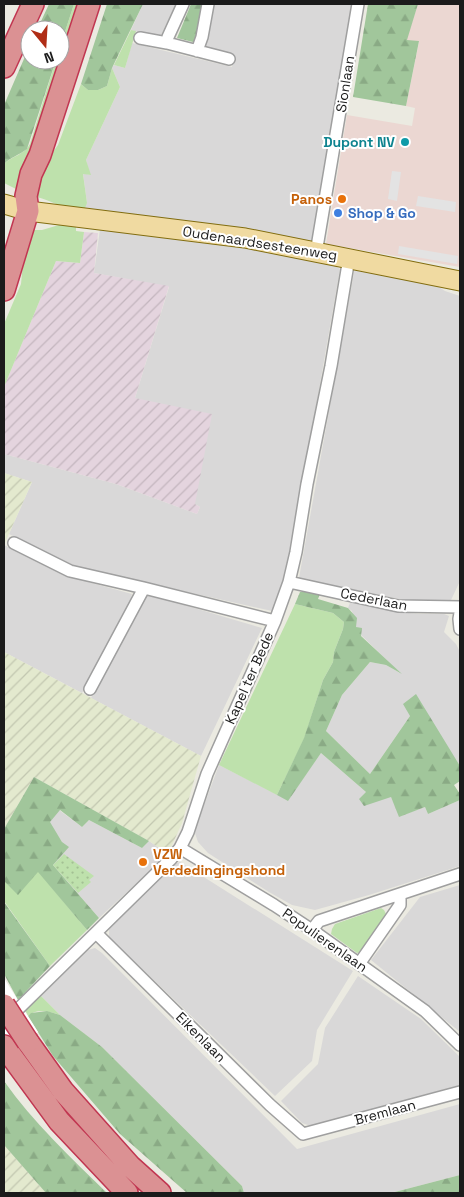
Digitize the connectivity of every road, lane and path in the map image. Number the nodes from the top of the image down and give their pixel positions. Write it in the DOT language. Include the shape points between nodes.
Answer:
graph roads {
  1 [pos="33,4"];
  2 [pos="89,4"];
  3 [pos="183,4"];
  4 [pos="208,4"];
  5 [pos="358,4"];
  6 [pos="140,38"];
  7 [pos="167,43"];
  8 [pos="197,51"];
  9 [pos="229,59"];
  10 [pos="4,67"];
  11 [pos="4,204"];
  12 [pos="28,211"];
  13 [pos="4,214"];
  14 [pos="316,253"];
  15 [pos="349,258"];
  16 [pos="460,281"];
  17 [pos="4,290"];
  18 [pos="14,543"];
  19 [pos="289,582"];
  20 [pos="144,588"];
  21 [pos="460,607"];
  22 [pos="460,613"];
  23 [pos="275,621"];
  24 [pos="460,629"];
  25 [pos="90,688"];
  26 [pos="180,848"];
  27 [pos="460,874"];
  28 [pos="400,894"];
  29 [pos="312,930"];
  30 [pos="96,933"];
  31 [pos="359,964"];
  32 [pos="4,1005"];
  33 [pos="4,1024"];
  34 [pos="460,1045"];
  35 [pos="8,1052"];
  36 [pos="460,1092"];
  37 [pos="310,1133"];
  38 [pos="127,1193"];
  39 [pos="160,1193"];
  1 -- 10 [label="highway"];
  2 -- 12 [label="highway" via="40,156 30,174 26,196"];
  3 -- 7 [label="street"];
  4 -- 8 [label="street"];
  5 -- 14 [label="street, Sionlaan"];
  6 -- 7 [label="street"];
  7 -- 8 [label="street"];
  8 -- 9 [label="street"];
  11 -- 12 [label="main road, Oudenaardsesteenweg"];
  12 -- 13 [label="main road, Oudenaardsesteenweg"];
  12 -- 14 [label="main road, Oudenaardsesteenweg" via="245,238"];
  12 -- 17 [label="highway"];
  14 -- 15 [label="main road, Oudenaardsesteenweg"];
  15 -- 16 [label="main road, Oudenaardsesteenweg"];
  15 -- 19 [label="street, Kapel ter Bede"];
  18 -- 20 [label="street" via="70,571"];
  19 -- 21 [label="street, Cederlaan" via="398,606"];
  19 -- 23 [label="street, Kapel ter Bede"];
  20 -- 23 [label="street"];
  20 -- 25 [label="street"];
  22 -- 24 [label="street"];
  23 -- 26 [label="street, Kapel ter Bede" via="207,774"];
  26 -- 29 [label="street, Populierenlaan"];
  26 -- 30 [label="street, Kapel ter Bede"];
  27 -- 28 [label="street"];
  28 -- 29 [label="street" via="319,921"];
  28 -- 31 [label="street" via="400,905"];
  29 -- 31 [label="street, Populierenlaan"];
  30 -- 33 [label="street, Kapel ter Bede"];
  30 -- 37 [label="street, Eikenlaan" via="270,1105 297,1130 303,1134"];
  31 -- 34 [label="street, Populierenlaan" via="425,1011"];
  32 -- 39 [label="highway, bridge" via="68,1098 130,1166"];
  35 -- 38 [label="highway" via="59,1121"];
  36 -- 37 [label="street, Bremlaan"];
}
